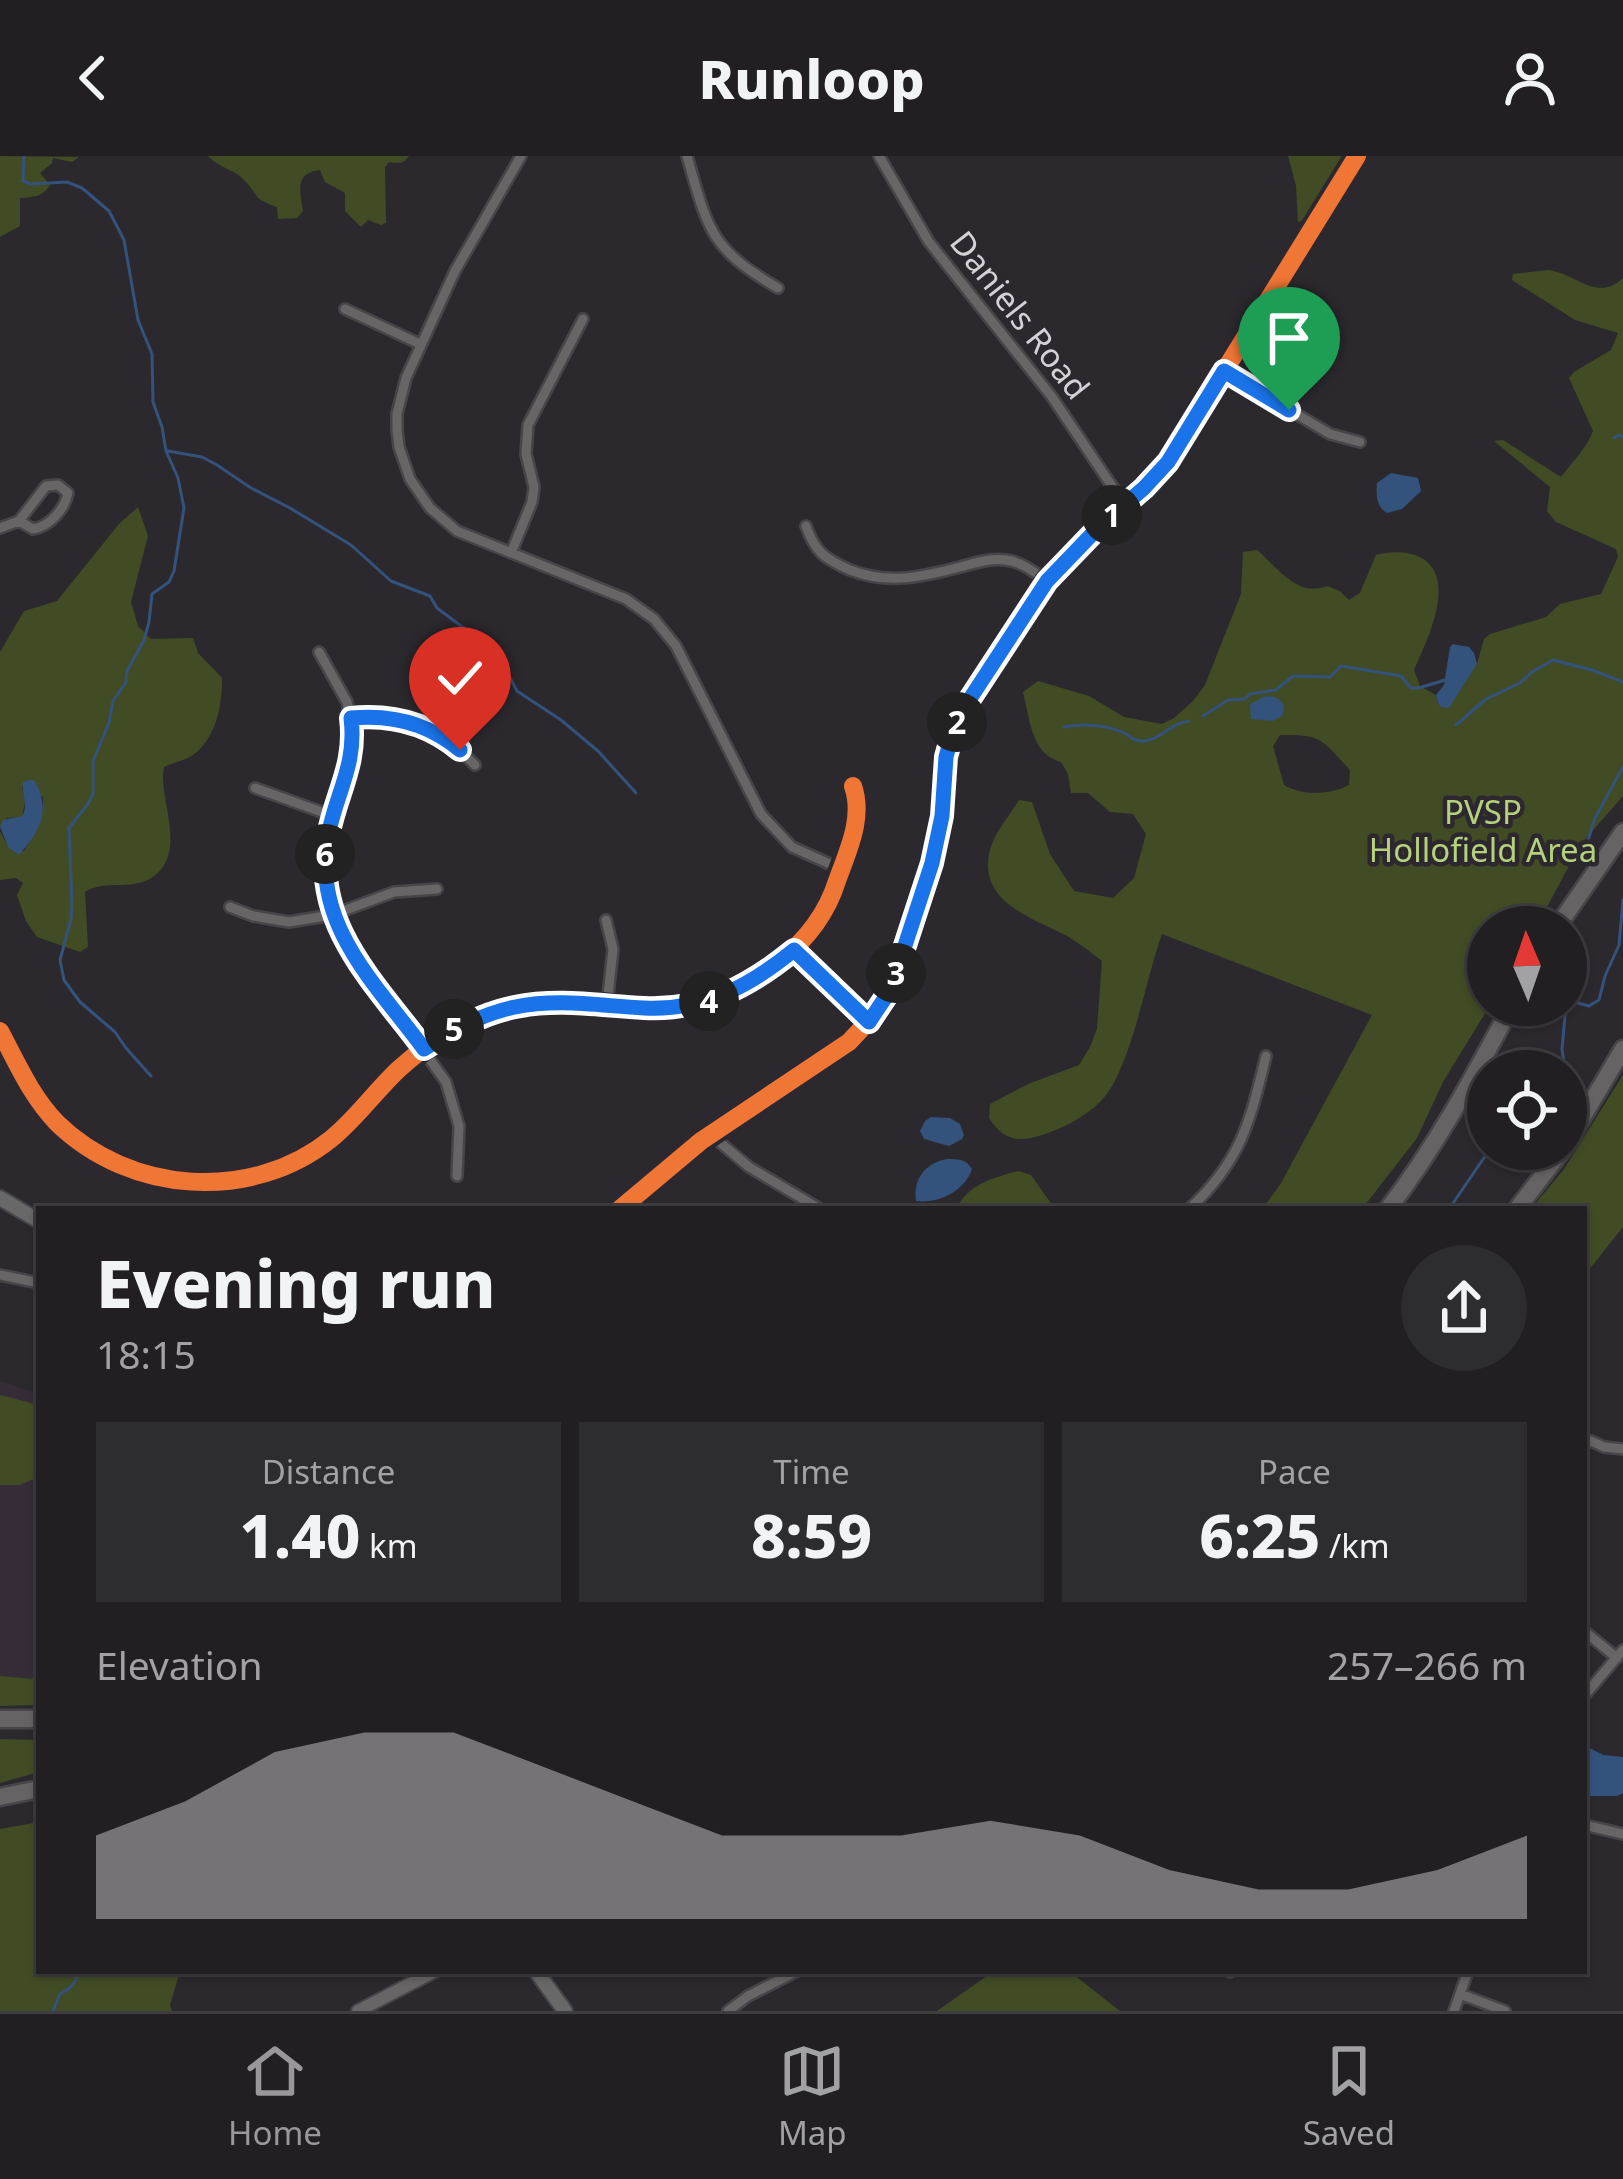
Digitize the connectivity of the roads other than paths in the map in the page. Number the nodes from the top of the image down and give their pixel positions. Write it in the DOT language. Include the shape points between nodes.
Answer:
graph roads {
  1 [pos="521,156"];
  2 [pos="687,156"];
  3 [pos="879,156"];
  4 [pos="1357,156"];
  5 [pos="778,288"];
  6 [pos="344,309"];
  7 [pos="583,319"];
  8 [pos="420,344"];
  9 [pos="1224,371"];
  10 [pos="1360,442"];
  11 [pos="1124,504"];
  12 [pos="19,521"];
  13 [pos="806,526"];
  14 [pos="0,528"];
  15 [pos="511,554"];
  16 [pos="1047,581"];
  17 [pos="319,652"];
  18 [pos="351,718"];
  19 [pos="475,765"];
  20 [pos="853,785"];
  21 [pos="255,788"];
  22 [pos="333,815"];
  23 [pos="1623,832"];
  24 [pos="841,869"];
  25 [pos="437,889"];
  26 [pos="1571,906"];
  27 [pos="230,907"];
  28 [pos="332,915"];
  29 [pos="606,920"];
  30 [pos="794,950"];
  31 [pos="607,1005"];
  32 [pos="869,1022"];
  33 [pos="1501,1026"];
  34 [pos="0,1031"];
  35 [pos="424,1049"];
  36 [pos="1623,1049"];
  37 [pos="1266,1056"];
  38 [pos="1587,1109"];
  39 [pos="710,1134"];
  40 [pos="1547,1170"];
  41 [pos="458,1176"];
  42 [pos="0,1198"];
  43 [pos="623,1206"];
  44 [pos="815,1206"];
  45 [pos="1192,1206"];
  46 [pos="1390,1206"];
  47 [pos="1519,1206"];
  48 [pos="36,1219"];
  49 [pos="0,1275"];
  50 [pos="36,1282"];
  51 [pos="1591,1441"];
  52 [pos="1623,1449"];
  53 [pos="1587,1633"];
  54 [pos="1620,1654"];
  55 [pos="1587,1692"];
  56 [pos="0,1719"];
  57 [pos="36,1719"];
  58 [pos="36,1790"];
  59 [pos="0,1797"];
  60 [pos="1587,1826"];
  61 [pos="1623,1834"];
  62 [pos="429,1974"];
  63 [pos="538,1974"];
  64 [pos="791,1974"];
  65 [pos="1467,1974"];
  66 [pos="1460,1994"];
  67 [pos="358,2011"];
  68 [pos="565,2011"];
  69 [pos="728,2011"];
  70 [pos="1454,2011"];
  71 [pos="1505,2011"];
  1 -- 8 [label="street"];
  2 -- 5 [label="street" via="722,246"];
  3 -- 11 [label="street, Daniels Road" via="929,242 1052,397"];
  4 -- 9 [label="street"];
  6 -- 8 [label="street"];
  7 -- 15 [label="street" via="528,425 533,495"];
  8 -- 15 [label="street" via="397,414 410,479 444,521"];
  9 -- 10 [label="street" via="1330,434"];
  9 -- 11 [label="street" via="1168,462"];
  11 -- 16 [label="street"];
  12 -- 12 [label="street" via="46,486 68,493 45,527"];
  12 -- 14 [label="street"];
  13 -- 16 [label="street" via="818,552 876,578 998,559"];
  15 -- 24 [label="street" via="626,599 654,619 676,646 761,814 792,847"];
  16 -- 32 [label="street" via="954,728 932,863 892,982"];
  17 -- 18 [label="street"];
  18 -- 19 [label="street" via="420,725"];
  18 -- 22 [label="street" via="351,760"];
  20 -- 24 [label="street" via="858,809"];
  21 -- 22 [label="street"];
  22 -- 28 [label="street" via="324,867"];
  23 -- 26 [label="highway"];
  24 -- 30 [label="street"];
  25 -- 28 [label="street" via="394,892"];
  27 -- 28 [label="street" via="289,922"];
  28 -- 35 [label="street"];
  29 -- 31 [label="street" via="613,949"];
  30 -- 31 [label="street" via="714,999 665,1008"];
  30 -- 32 [label="street"];
  31 -- 35 [label="street" via="519,1006"];
  32 -- 39 [label="street"];
  33 -- 46 [label="highway"];
  34 -- 35 [label="street" via="31,1090 72,1136 127,1168 195,1183 255,1177 317,1150"];
  35 -- 41 [label="street" via="457,1111"];
  36 -- 38 [label="highway"];
  37 -- 45 [label="street" via="1254,1111 1229,1163"];
  39 -- 43 [label="street"];
  39 -- 44 [label="street"];
  40 -- 47 [label="highway"];
  42 -- 48 [label="main road"];
  49 -- 50 [label="street"];
  51 -- 52 [label="street"];
  53 -- 54 [label="street"];
  54 -- 55 [label="street"];
  56 -- 57 [label="highway"];
  58 -- 59 [label="highway"];
  60 -- 61 [label="street"];
  62 -- 67 [label="street"];
  63 -- 68 [label="main road"];
  64 -- 69 [label="street"];
  65 -- 66 [label="street"];
  66 -- 70 [label="street"];
  66 -- 71 [label="street"];
}
